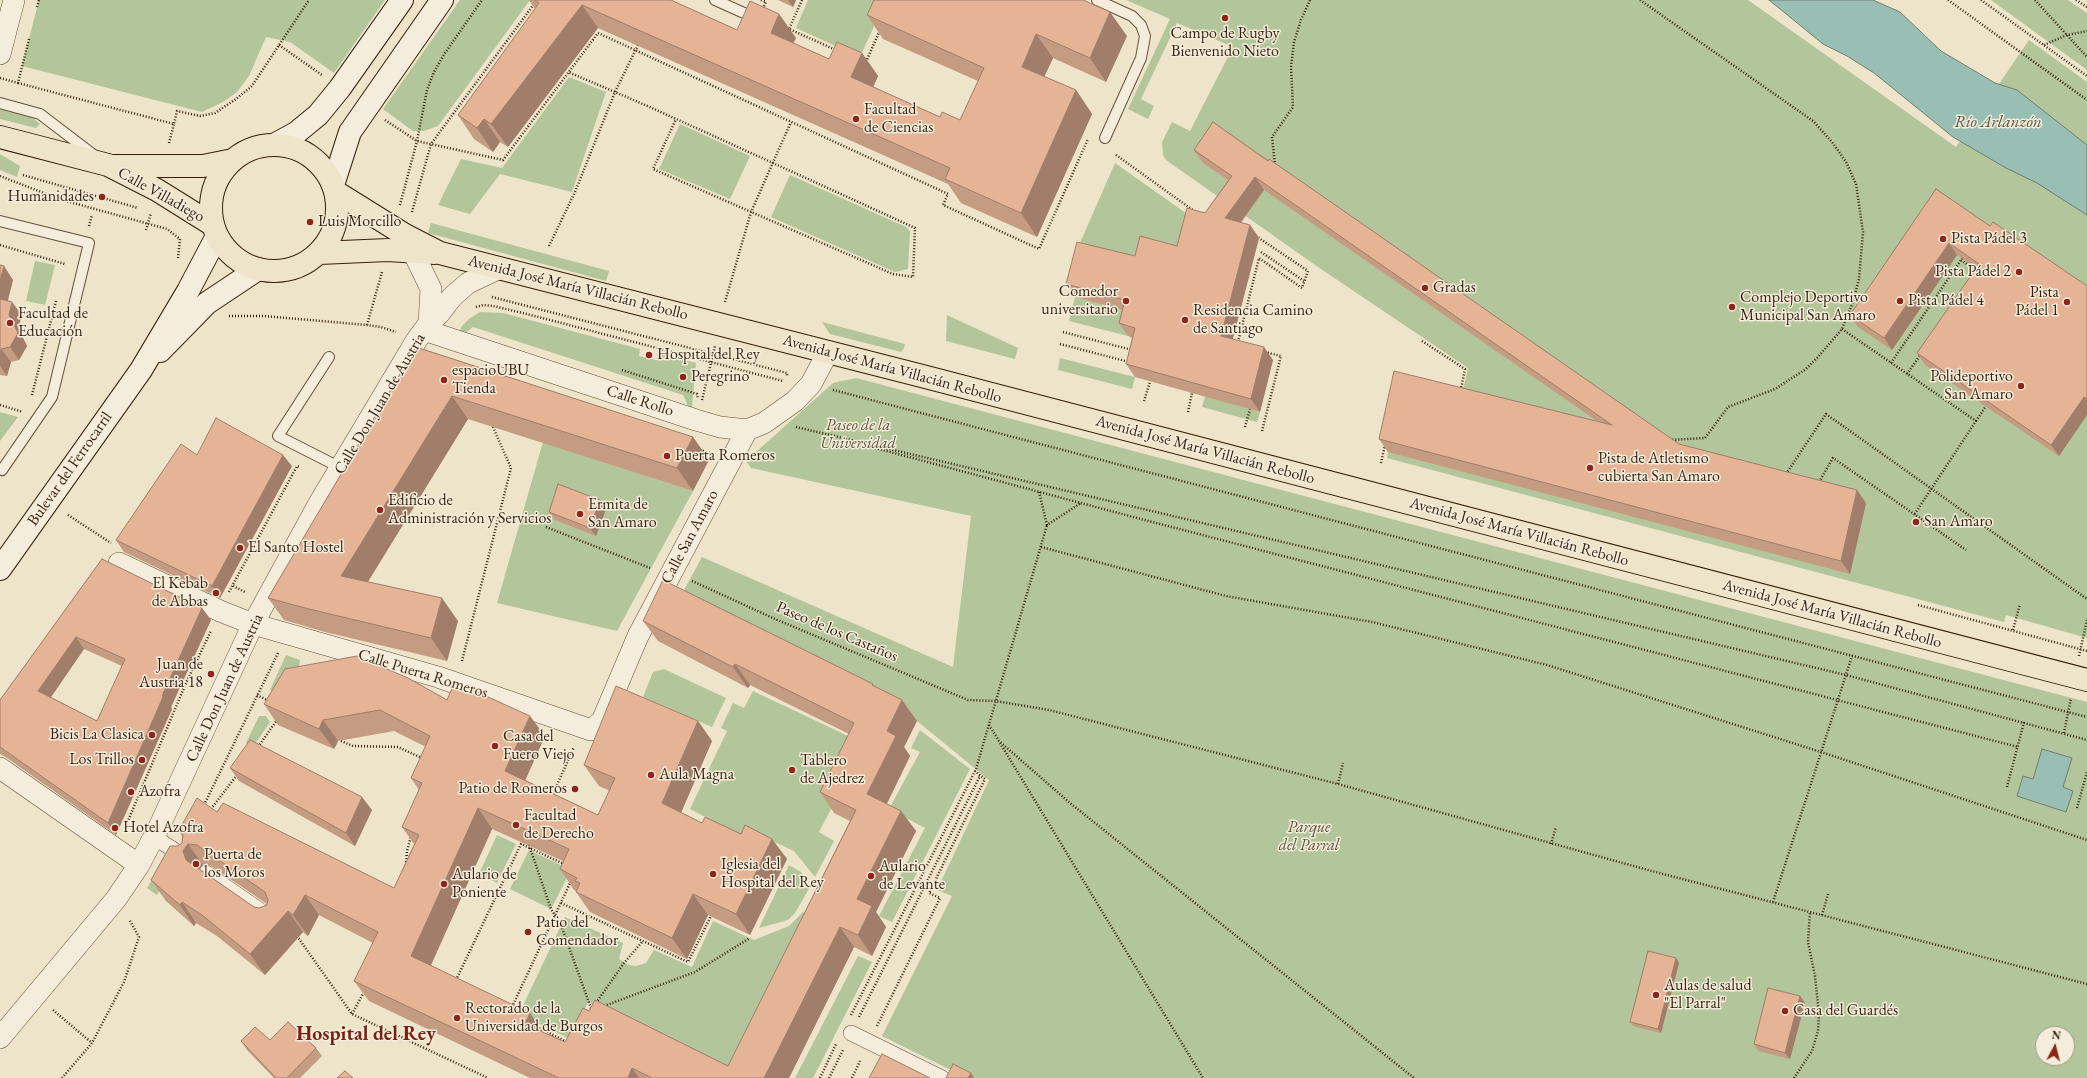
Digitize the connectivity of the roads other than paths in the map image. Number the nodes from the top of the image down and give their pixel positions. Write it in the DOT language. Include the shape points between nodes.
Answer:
graph roads {
  1 [pos="14,0"];
  2 [pos="402,0"];
  3 [pos="442,0"];
  4 [pos="715,0"];
  5 [pos="1096,0"];
  6 [pos="744,13"];
  7 [pos="0,54"];
  8 [pos="0,103"];
  9 [pos="0,137"];
  10 [pos="1105,138"];
  11 [pos="274,145"];
  12 [pos="233,160"];
  13 [pos="108,166"];
  14 [pos="335,188"];
  15 [pos="0,221"];
  16 [pos="215,230"];
  17 [pos="412,252"];
  18 [pos="319,253"];
  19 [pos="440,253"];
  20 [pos="500,268"];
  21 [pos="258,269"];
  22 [pos="423,331"];
  23 [pos="828,352"];
  24 [pos="329,357"];
  25 [pos="140,370"];
  26 [pos="747,430"];
  27 [pos="333,464"];
  28 [pos="0,470"];
  29 [pos="119,563"];
  30 [pos="0,568"];
  31 [pos="253,624"];
  32 [pos="2087,680"];
  33 [pos="587,728"];
  34 [pos="0,768"];
  35 [pos="154,837"];
  36 [pos="189,859"];
  37 [pos="139,865"];
  38 [pos="206,872"];
  39 [pos="274,920"];
  40 [pos="849,1027"];
  41 [pos="0,1038"];
  42 [pos="942,1078"];
  1 -- 7 [label="street"];
  2 -- 11 [label="main road" via="318,115"];
  3 -- 14 [label="main road" via="350,132"];
  4 -- 6 [label="lane"];
  5 -- 10 [label="lane" via="1132,16 1141,25 1145,36 1141,58"];
  8 -- 13 [label="lane, Calle Villadiego" via="40,114"];
  9 -- 13 [label="highway, Calle Villadiego"];
  11 -- 12 [label="highway" via="250,150"];
  11 -- 14 [label="highway" via="296,149 310,155 324,169"];
  12 -- 13 [label="highway, Calle Villadiego" via="203,166"];
  12 -- 16 [label="highway" via="220,176 212,194 211,209"];
  13 -- 16 [label="highway, Calle Villadiego" via="157,190"];
  14 -- 18 [label="highway" via="338,213 336,225"];
  14 -- 19 [label="highway, Avenida José María Villacián Rebollo" via="394,228"];
  15 -- 28 [label="lane" via="89,243 52,397"];
  16 -- 21 [label="highway" via="231,255"];
  16 -- 25 [label="main road, Bulevar del Ferrocarril" via="188,291"];
  17 -- 18 [label="highway" via="388,250"];
  17 -- 19 [label="highway"];
  17 -- 22 [label="street, Calle Don Juan de Austria" via="431,289"];
  18 -- 21 [label="highway" via="295,268 276,271"];
  19 -- 20 [label="highway, Avenida José María Villacián Rebollo"];
  20 -- 22 [label="street, Calle Don Juan de Austria" via="468,283"];
  20 -- 23 [label="highway, Avenida José María Villacián Rebollo"];
  21 -- 25 [label="main road, Bulevar del Ferrocarril" via="207,303"];
  22 -- 26 [label="street, Calle Rollo" via="696,420 720,427"];
  22 -- 27 [label="street, Calle Don Juan de Austria"];
  23 -- 26 [label="street, Calle Rollo" via="810,384 795,401 764,423"];
  23 -- 32 [label="highway, Avenida José María Villacián Rebollo"];
  24 -- 27 [label="lane" via="278,436"];
  25 -- 30 [label="main road, Bulevar del Ferrocarril"];
  26 -- 33 [label="street, Calle San Amaro" via="638,636 602,721"];
  27 -- 31 [label="street, Calle Don Juan de Austria" via="318,505"];
  29 -- 31 [label="street, Calle Puerta Romeros"];
  31 -- 33 [label="street, Calle Puerta Romeros" via="456,683"];
  31 -- 35 [label="street, Calle Don Juan de Austria"];
  34 -- 37 [label="street"];
  35 -- 36 [label="street"];
  35 -- 37 [label="street, Calle Don Juan de Austria"];
  37 -- 41 [label="street, Calle Don Juan de Austria" via="116,899"];
  38 -- 39 [label="street"];
  40 -- 42 [label="street" via="869,1042"];
}
